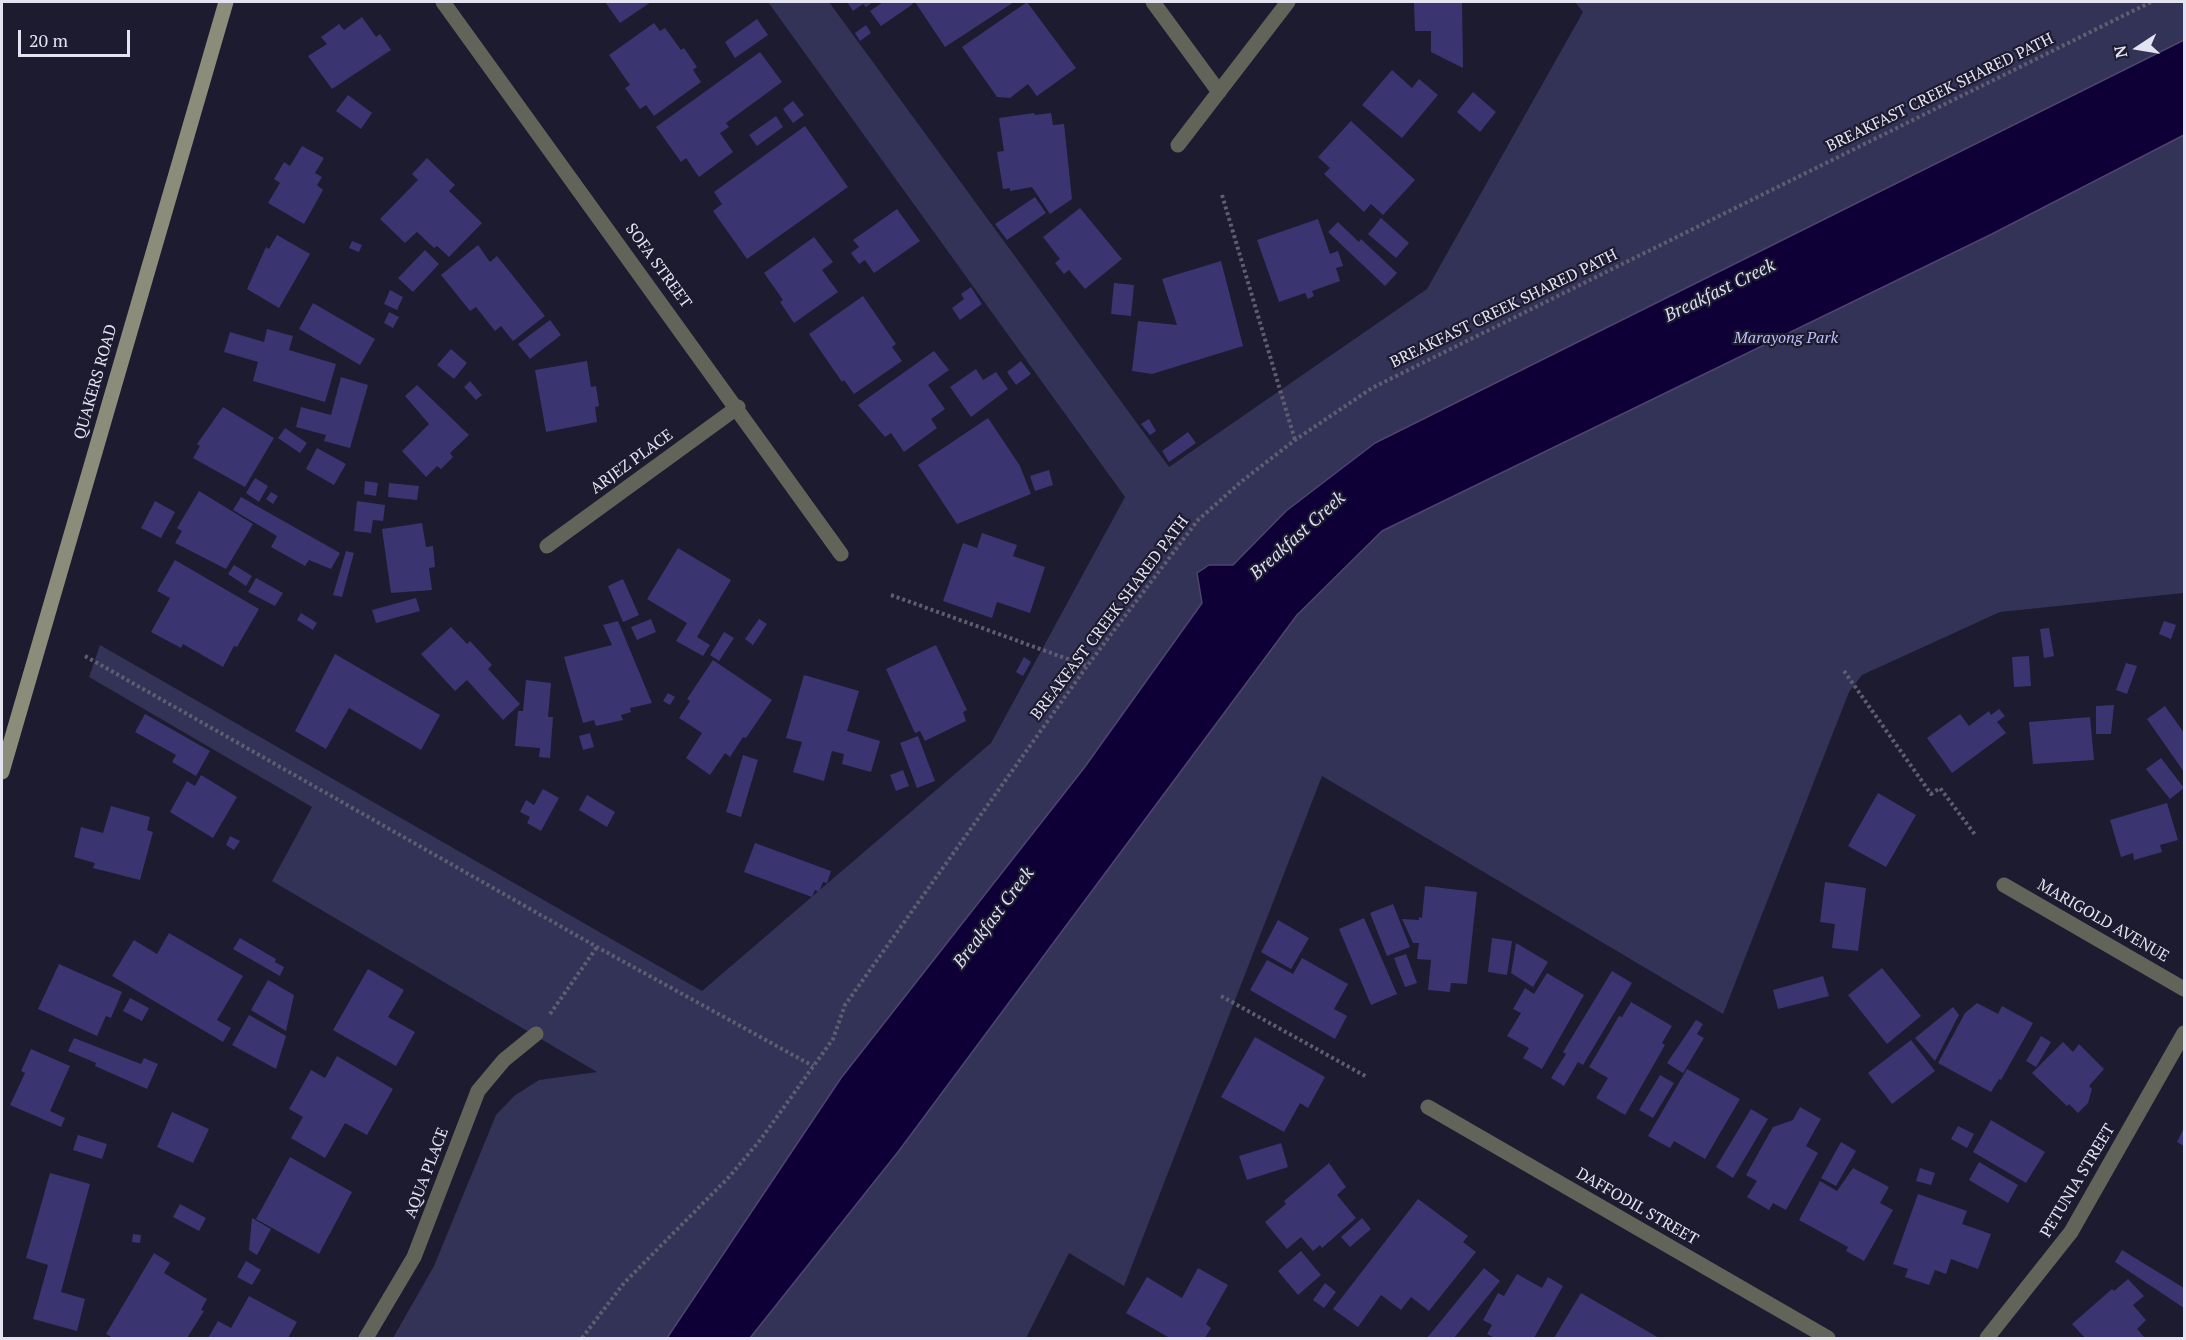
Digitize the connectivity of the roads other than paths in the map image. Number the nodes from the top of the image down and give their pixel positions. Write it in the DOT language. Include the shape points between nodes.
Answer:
graph roads {
  1 [pos="226,2"];
  2 [pos="443,2"];
  3 [pos="1154,2"];
  4 [pos="1288,2"];
  5 [pos="1220,92"];
  6 [pos="1178,145"];
  7 [pos="738,407"];
  8 [pos="547,546"];
  9 [pos="841,554"];
  10 [pos="2,772"];
  11 [pos="2004,885"];
  12 [pos="2184,990"];
  13 [pos="2184,1033"];
  14 [pos="536,1034"];
  15 [pos="1428,1107"];
  16 [pos="366,1338"];
  17 [pos="1828,1338"];
  18 [pos="1987,1338"];
  1 -- 10 [label="main road, QUAKERS ROAD"];
  2 -- 7 [label="street, SOFA STREET"];
  3 -- 5 [label="street"];
  4 -- 5 [label="street"];
  5 -- 6 [label="street"];
  7 -- 8 [label="street, ARJEZ PLACE"];
  7 -- 9 [label="street, SOFA STREET"];
  11 -- 12 [label="street, MARIGOLD AVENUE"];
  13 -- 18 [label="street, PETUNIA STREET" via="2071,1232"];
  14 -- 16 [label="street, AQUA PLACE" via="504,1060 478,1091 414,1257"];
  15 -- 17 [label="street, DAFFODIL STREET"];
}
